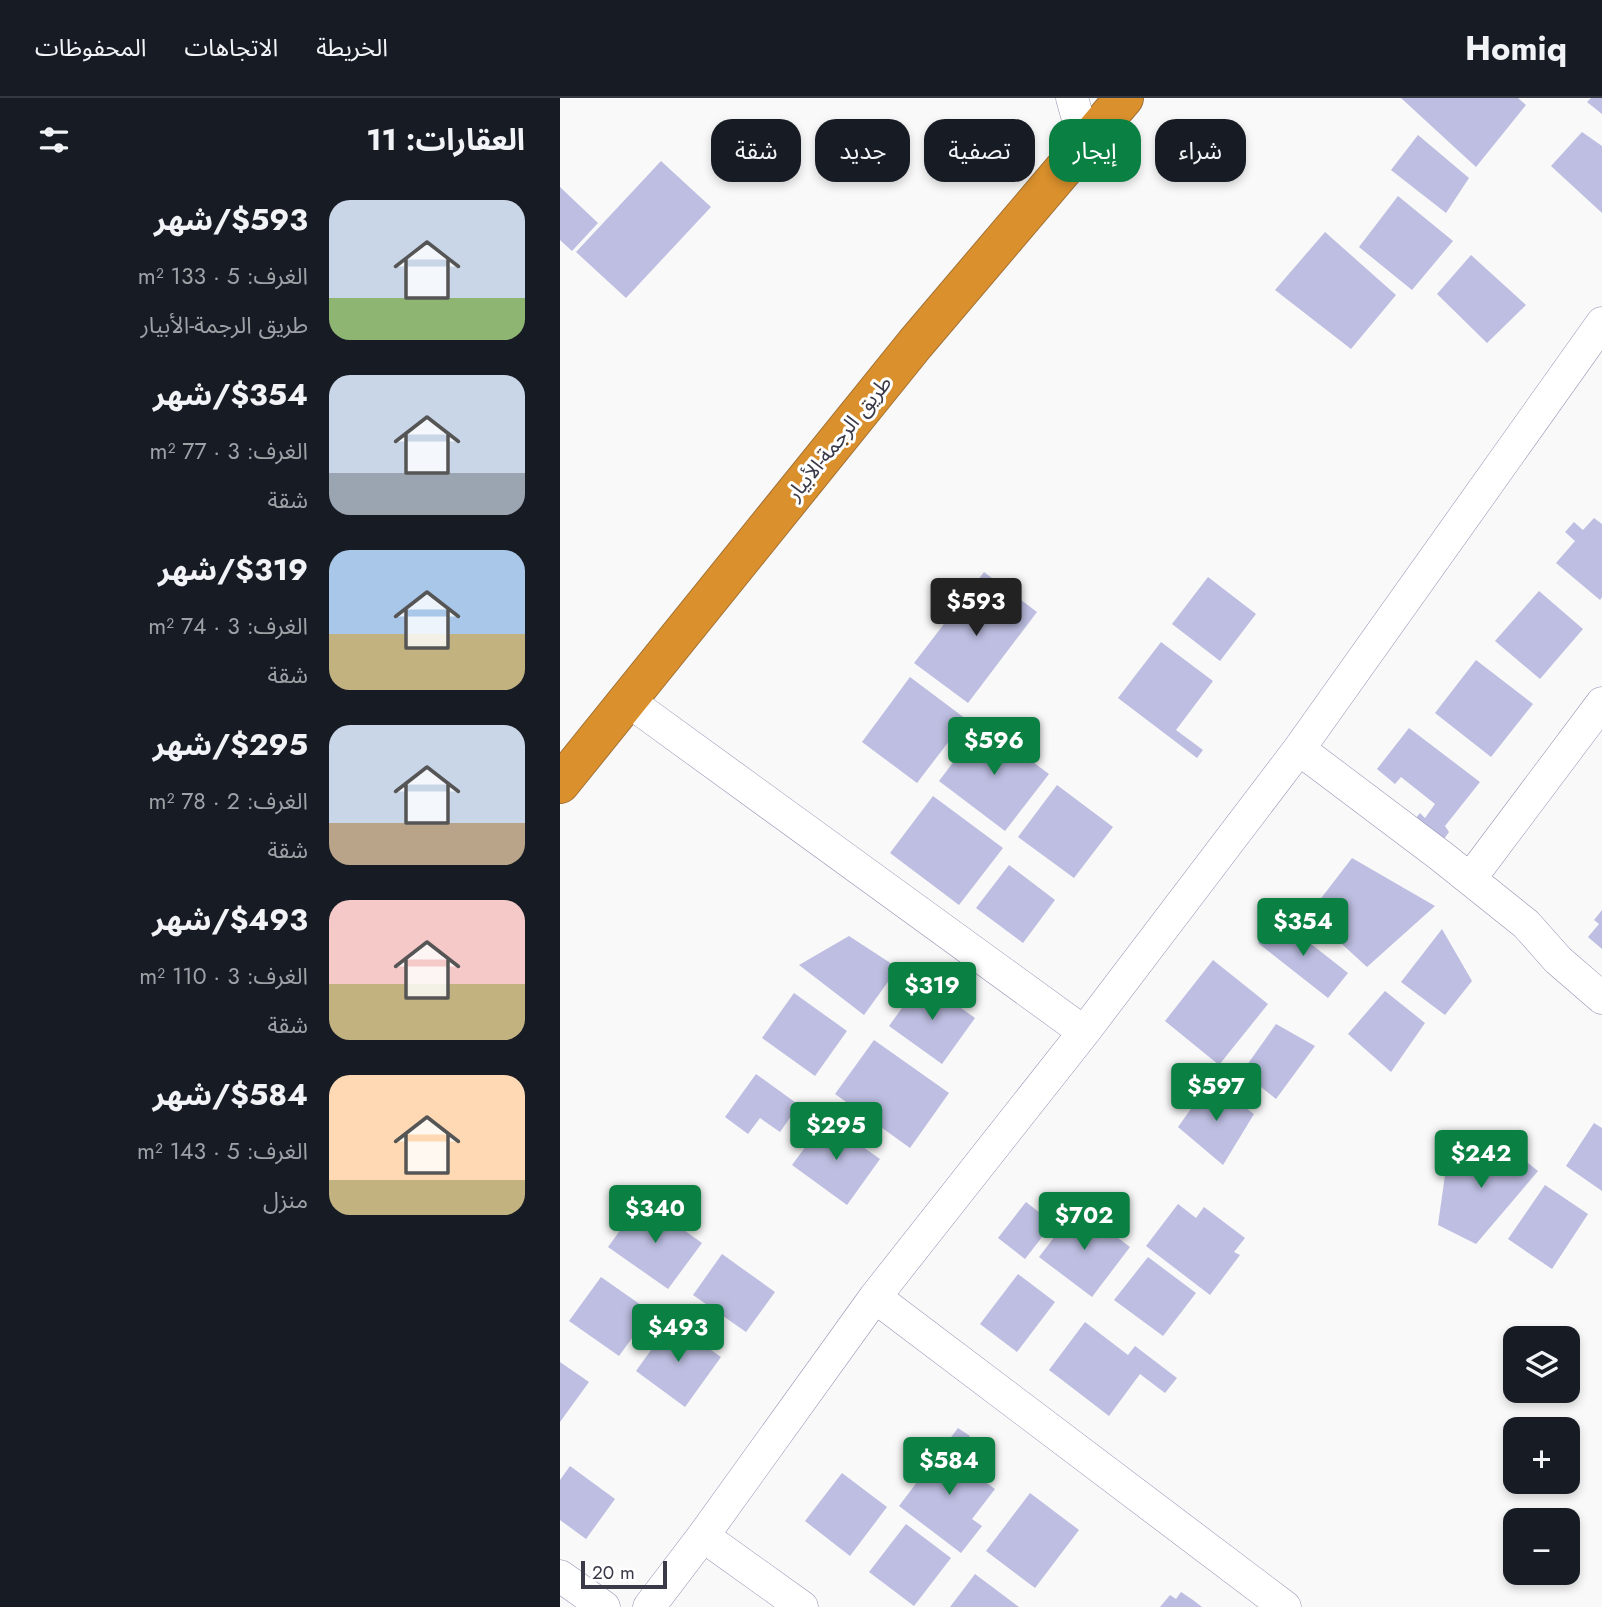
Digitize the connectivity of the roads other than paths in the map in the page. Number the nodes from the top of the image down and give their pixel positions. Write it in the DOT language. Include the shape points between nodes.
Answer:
graph roads {
  1 [pos="1072,98"];
  2 [pos="1124,98"];
  3 [pos="1078,119"];
  4 [pos="1106,119"];
  5 [pos="1053,182"];
  6 [pos="1602,323"];
  7 [pos="627,700"];
  8 [pos="1602,704"];
  9 [pos="1299,749"];
  10 [pos="560,784"];
  11 [pos="1470,879"];
  12 [pos="1602,998"];
  13 [pos="1084,1032"];
  14 [pos="875,1297"];
  15 [pos="703,1536"];
  16 [pos="560,1576"];
  17 [pos="604,1607"];
  18 [pos="649,1607"];
  19 [pos="802,1607"];
  20 [pos="1285,1607"];
  1 -- 3 [label="street"];
  2 -- 4 [label="highway, طريق الرجمة-الأبيار"];
  5 -- 7 [label="highway, طريق الرجمة-الأبيار" via="915,344"];
  6 -- 9 [label="street"];
  7 -- 10 [label="highway, طريق الرجمة-الأبيار"];
  7 -- 13 [label="street"];
  8 -- 11 [label="street"];
  9 -- 11 [label="street"];
  9 -- 13 [label="street"];
  11 -- 12 [label="street" via="1526,924"];
  13 -- 14 [label="street"];
  14 -- 15 [label="street"];
  14 -- 20 [label="street"];
  15 -- 18 [label="street"];
  15 -- 19 [label="street"];
  16 -- 17 [label="street"];
}
